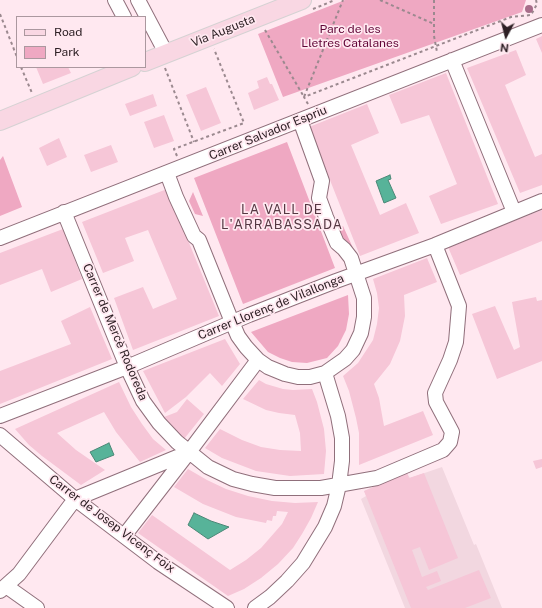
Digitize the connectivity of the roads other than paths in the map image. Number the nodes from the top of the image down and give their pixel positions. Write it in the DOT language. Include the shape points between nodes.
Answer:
graph roads {
  1 [pos="115,0"];
  2 [pos="138,0"];
  3 [pos="304,6"];
  4 [pos="123,16"];
  5 [pos="141,16"];
  6 [pos="540,24"];
  7 [pos="146,39"];
  8 [pos="150,59"];
  9 [pos="446,62"];
  10 [pos="128,68"];
  11 [pos="300,120"];
  12 [pos="0,121"];
  13 [pos="167,173"];
  14 [pos="542,201"];
  15 [pos="64,212"];
  16 [pos="514,212"];
  17 [pos="0,238"];
  18 [pos="435,245"];
  19 [pos="356,274"];
  20 [pos="232,322"];
  21 [pos="258,360"];
  22 [pos="127,367"];
  23 [pos="325,373"];
  24 [pos="0,416"];
  25 [pos="0,435"];
  26 [pos="189,452"];
  27 [pos="339,485"];
  28 [pos="75,499"];
  29 [pos="124,536"];
  30 [pos="3,589"];
  31 [pos="37,608"];
  32 [pos="227,608"];
  33 [pos="255,608"];
  1 -- 4 [label="street"];
  2 -- 5 [label="street"];
  3 -- 8 [label="main road, Via Augusta"];
  6 -- 9 [label="street, Carrer Salvador Espriu"];
  7 -- 8 [label="street"];
  9 -- 11 [label="street, Carrer Salvador Espriu"];
  9 -- 16 [label="street"];
  10 -- 12 [label="main road, Via Augusta"];
  11 -- 13 [label="street, Carrer Salvador Espriu"];
  11 -- 19 [label="street" via="322,181 319,198 337,242 350,258"];
  13 -- 15 [label="street, Carrer Salvador Espriu"];
  13 -- 20 [label="street" via="194,236 199,240"];
  14 -- 16 [label="street, Carrer Llorenç de Vilallonga"];
  15 -- 17 [label="street, Carrer Salvador Espriu"];
  15 -- 22 [label="street, Carrer de Mercè Rodoreda"];
  16 -- 18 [label="street, Carrer Llorenç de Vilallonga"];
  18 -- 19 [label="street, Carrer Llorenç de Vilallonga"];
  18 -- 27 [label="street, Carrer de Mercè Rodoreda" via="459,306 456,342 435,394 436,402 452,432 450,442 444,450 377,478"];
  19 -- 20 [label="street, Carrer Llorenç de Vilallonga"];
  19 -- 23 [label="street" via="364,298 361,333 353,350 345,359"];
  20 -- 21 [label="street" via="238,336"];
  20 -- 22 [label="street, Carrer Llorenç de Vilallonga"];
  21 -- 23 [label="street" via="268,367 298,377"];
  21 -- 26 [label="street"];
  22 -- 24 [label="street, Carrer Llorenç de Vilallonga"];
  22 -- 26 [label="street, Carrer de Mercè Rodoreda" via="143,401 159,423"];
  23 -- 27 [label="street" via="342,438"];
  25 -- 28 [label="street, Carrer de Josep Vicenç Foix"];
  26 -- 27 [label="street, Carrer de Mercè Rodoreda" via="208,467 233,479 252,484 296,489"];
  26 -- 28 [label="street"];
  26 -- 29 [label="street"];
  27 -- 33 [label="street" via="325,527 303,563 270,597"];
  28 -- 29 [label="street, Carrer de Josep Vicenç Foix"];
  28 -- 30 [label="street" via="31,559"];
  29 -- 32 [label="street, Carrer de Josep Vicenç Foix"];
  30 -- 31 [label="street"];
}
